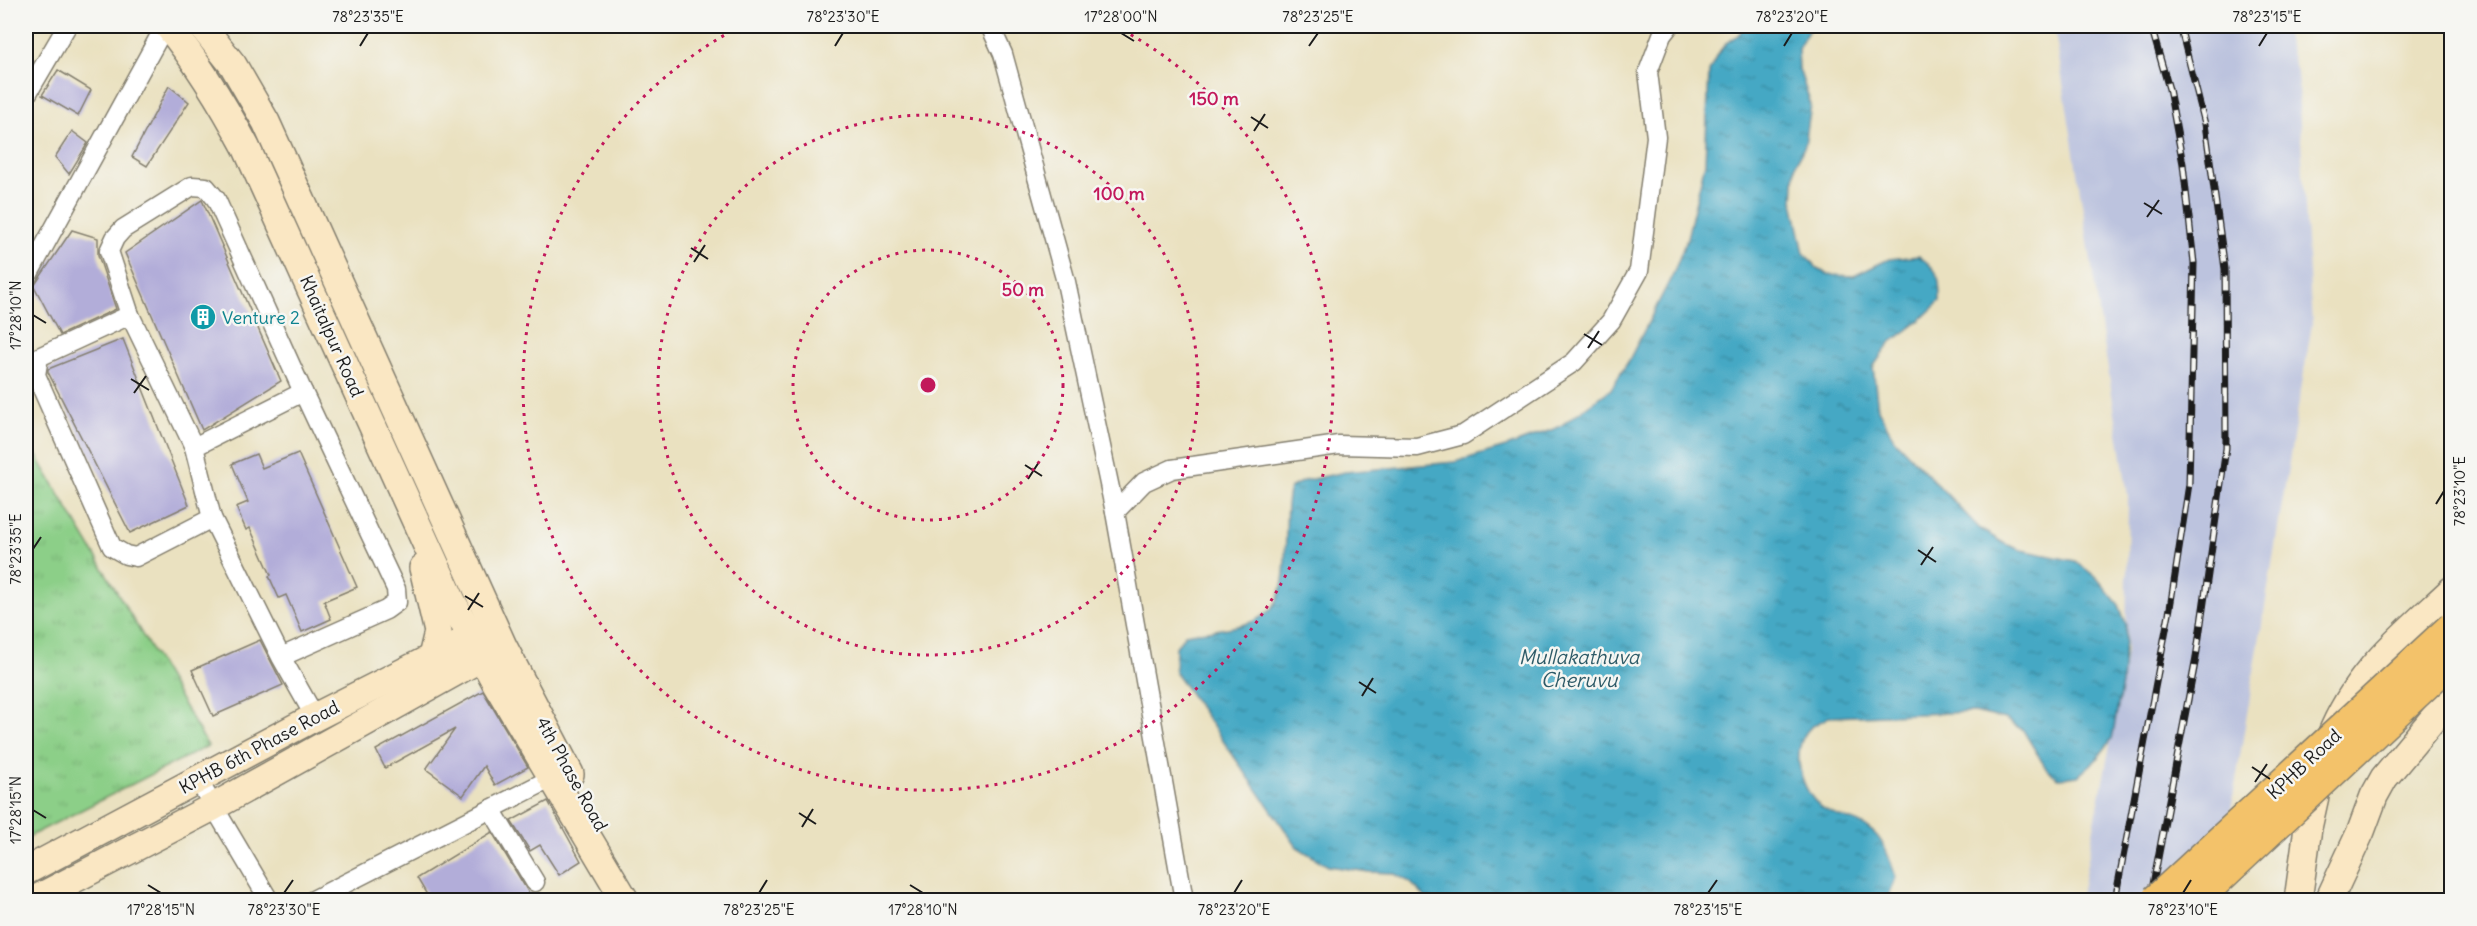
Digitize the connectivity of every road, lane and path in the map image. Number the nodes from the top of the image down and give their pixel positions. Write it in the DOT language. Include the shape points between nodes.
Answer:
graph roads {
  1 [pos="67,26"];
  2 [pos="166,26"];
  3 [pos="202,26"];
  4 [pos="990,26"];
  5 [pos="1669,26"];
  6 [pos="26,96"];
  7 [pos="26,279"];
  8 [pos="130,315"];
  9 [pos="303,392"];
  10 [pos="194,447"];
  11 [pos="1115,512"];
  12 [pos="212,518"];
  13 [pos="419,528"];
  14 [pos="2451,590"];
  15 [pos="2438,621"];
  16 [pos="487,641"];
  17 [pos="281,657"];
  18 [pos="432,657"];
  19 [pos="2378,660"];
  20 [pos="2451,660"];
  21 [pos="2451,696"];
  22 [pos="315,717"];
  23 [pos="2429,721"];
  24 [pos="552,778"];
  25 [pos="2384,778"];
  26 [pos="198,780"];
  27 [pos="213,807"];
  28 [pos="491,809"];
  29 [pos="26,871"];
  30 [pos="535,882"];
  31 [pos="64,894"];
  32 [pos="36,900"];
  33 [pos="269,900"];
  34 [pos="313,900"];
  35 [pos="625,900"];
  36 [pos="645,900"];
  37 [pos="1184,900"];
  38 [pos="2156,900"];
  39 [pos="2196,900"];
  40 [pos="2298,900"];
  41 [pos="2330,900"];
  1 -- 6 [label="street"];
  2 -- 7 [label="street"];
  2 -- 13 [label="street, Khaitalpur Road" via="189,51 218,94 246,147"];
  3 -- 16 [label="street, Khaitalpur Road" via="233,64 267,122"];
  4 -- 11 [label="street" via="1003,54 1066,282"];
  5 -- 11 [label="street" via="1648,72 1656,138 1639,271 1611,321 1574,362 1463,435 1417,447 1339,445 1172,469 1144,482"];
  8 -- 9 [label="street" via="109,251 115,238 192,186 206,187 216,199"];
  8 -- 10 [label="street"];
  8 -- 12 [label="street" via="39,357 36,375 112,547 136,557"];
  9 -- 10 [label="street"];
  9 -- 17 [label="street" via="396,590 397,602"];
  10 -- 12 [label="street"];
  11 -- 37 [label="street"];
  12 -- 17 [label="street"];
  13 -- 16 [label="street, Khaitalpur Road"];
  13 -- 18 [label="street" via="420,558 438,632"];
  14 -- 15 [label="street"];
  15 -- 19 [label="street"];
  15 -- 23 [label="street"];
  15 -- 38 [label="main road, KPHB Road, bridge"];
  16 -- 18 [label="street, KPHB 6th Phase Road"];
  16 -- 24 [label="street, 4th Phase Road"];
  16 -- 27 [label="street, KPHB 6th Phase Road"];
  16 -- 36 [label="street, 4th Phase Road"];
  17 -- 22 [label="street"];
  18 -- 22 [label="street, KPHB 6th Phase Road"];
  19 -- 25 [label="street"];
  19 -- 40 [label="street" via="2338,717 2324,754"];
  20 -- 39 [label="main road, KPHB Road, bridge"];
  21 -- 23 [label="street"];
  22 -- 26 [label="street, KPHB 6th Phase Road"];
  23 -- 25 [label="street"];
  24 -- 28 [label="street"];
  24 -- 35 [label="street, 4th Phase Road"];
  25 -- 41 [label="street"];
  26 -- 27 [label="street"];
  26 -- 29 [label="street, KPHB 6th Phase Road"];
  27 -- 31 [label="street, KPHB 6th Phase Road"];
  27 -- 33 [label="street"];
  28 -- 30 [label="street"];
  28 -- 34 [label="street"];
  31 -- 32 [label="street, KPHB 6th Phase Road"];
}
